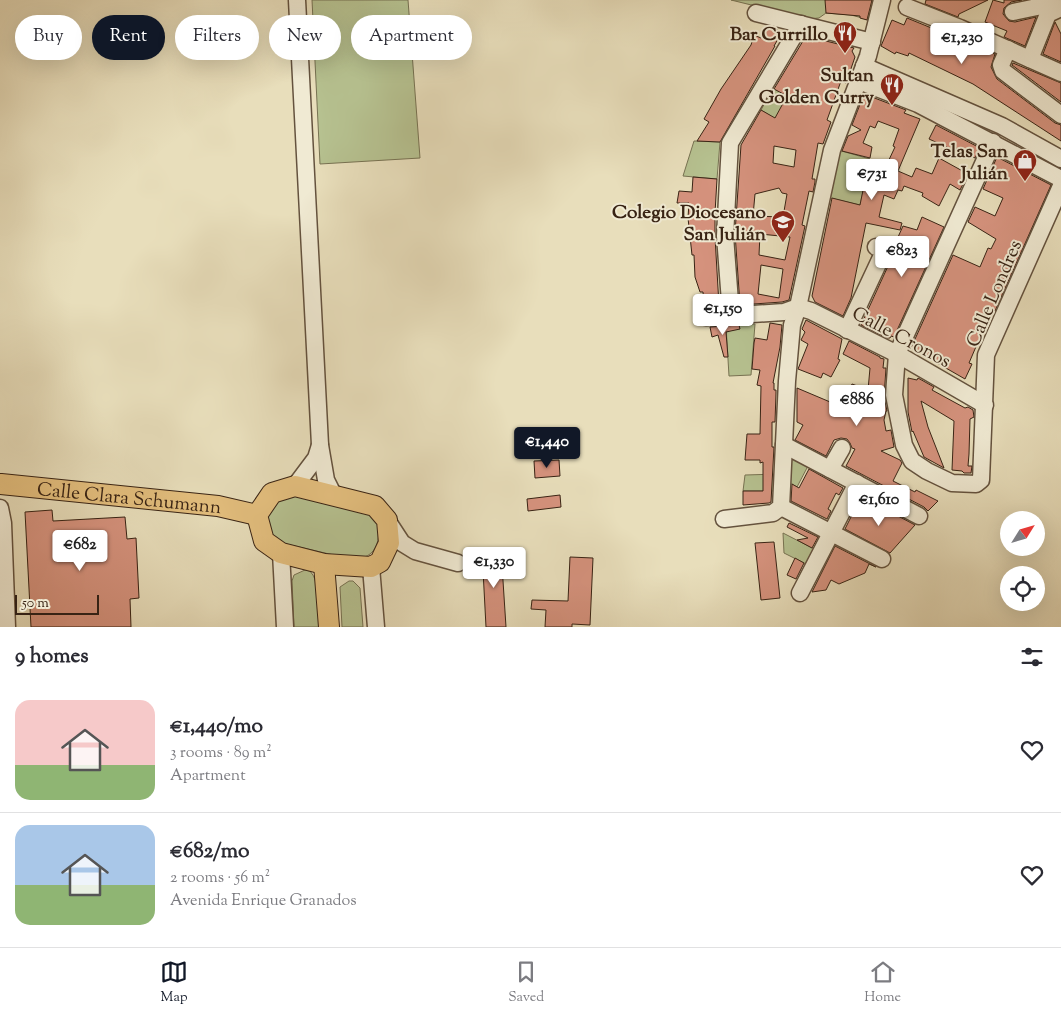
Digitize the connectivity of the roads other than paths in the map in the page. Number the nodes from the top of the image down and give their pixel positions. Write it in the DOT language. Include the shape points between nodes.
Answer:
graph roads {
  1 [pos="297,0"];
  2 [pos="913,4"];
  3 [pos="881,7"];
  4 [pos="1059,8"];
  5 [pos="1013,12"];
  6 [pos="756,13"];
  7 [pos="801,24"];
  8 [pos="872,42"];
  9 [pos="1008,49"];
  10 [pos="1030,59"];
  11 [pos="862,73"];
  12 [pos="1061,73"];
  13 [pos="1061,115"];
  14 [pos="993,142"];
  15 [pos="1061,160"];
  16 [pos="1061,179"];
  17 [pos="1061,186"];
  18 [pos="876,247"];
  19 [pos="798,307"];
  20 [pos="731,315"];
  21 [pos="706,317"];
  22 [pos="847,330"];
  23 [pos="897,354"];
  24 [pos="985,405"];
  25 [pos="784,445"];
  26 [pos="320,446"];
  27 [pos="842,448"];
  28 [pos="830,469"];
  29 [pos="0,483"];
  30 [pos="857,484"];
  31 [pos="295,486"];
  32 [pos="334,496"];
  33 [pos="781,507"];
  34 [pos="0,508"];
  35 [pos="257,515"];
  36 [pos="919,516"];
  37 [pos="724,519"];
  38 [pos="387,520"];
  39 [pos="831,534"];
  40 [pos="415,551"];
  41 [pos="281,553"];
  42 [pos="882,559"];
  43 [pos="458,563"];
  44 [pos="324,564"];
  45 [pos="375,565"];
  46 [pos="800,593"];
  47 [pos="7,627"];
  48 [pos="285,627"];
  49 [pos="329,627"];
  50 [pos="376,627"];
  1 -- 26 [label="street"];
  2 -- 3 [label="street"];
  2 -- 9 [label="street"];
  3 -- 8 [label="street"];
  4 -- 5 [label="street" via="1042,6"];
  4 -- 10 [label="street" via="1048,14"];
  6 -- 7 [label="street"];
  7 -- 8 [label="street"];
  7 -- 20 [label="street" via="730,144 725,236"];
  8 -- 11 [label="street"];
  9 -- 10 [label="street"];
  9 -- 13 [label="street" via="1001,65 1003,71"];
  10 -- 12 [label="street"];
  11 -- 14 [label="street"];
  11 -- 15 [label="street" via="1002,126"];
  11 -- 19 [label="street" via="832,150"];
  14 -- 16 [label="street"];
  14 -- 23 [label="street"];
  17 -- 24 [label="street, Calle Londres" via="986,355"];
  18 -- 22 [label="street" via="884,250"];
  19 -- 20 [label="street" via="784,312"];
  19 -- 22 [label="street, Calle Cronos"];
  19 -- 25 [label="street" via="792,324"];
  20 -- 21 [label="street"];
  22 -- 23 [label="street, Calle Cronos"];
  23 -- 24 [label="street, Calle Cronos"];
  23 -- 24 [label="street, Calle Londres" via="894,395 904,445 912,461 926,471 952,483 976,484 981,480"];
  25 -- 28 [label="street"];
  25 -- 33 [label="street"];
  26 -- 31 [label="street" via="316,458"];
  26 -- 32 [label="street" via="326,480"];
  27 -- 28 [label="street"];
  28 -- 30 [label="street"];
  29 -- 35 [label="main road, Calle Clara Schumann" via="218,506"];
  30 -- 36 [label="street"];
  30 -- 39 [label="street"];
  31 -- 32 [label="main road"];
  31 -- 35 [label="main road" via="272,493"];
  32 -- 38 [label="main road" via="375,506"];
  33 -- 37 [label="street" via="773,513"];
  33 -- 39 [label="street"];
  34 -- 47 [label="street"];
  35 -- 41 [label="main road" via="264,541"];
  38 -- 40 [label="street" via="402,543"];
  38 -- 45 [label="main road" via="389,543"];
  39 -- 42 [label="street"];
  39 -- 46 [label="street"];
  40 -- 43 [label="street"];
  40 -- 45 [label="street"];
  41 -- 44 [label="main road"];
  41 -- 48 [label="street"];
  44 -- 45 [label="main road"];
  44 -- 49 [label="main road"];
  45 -- 50 [label="street"];
}
